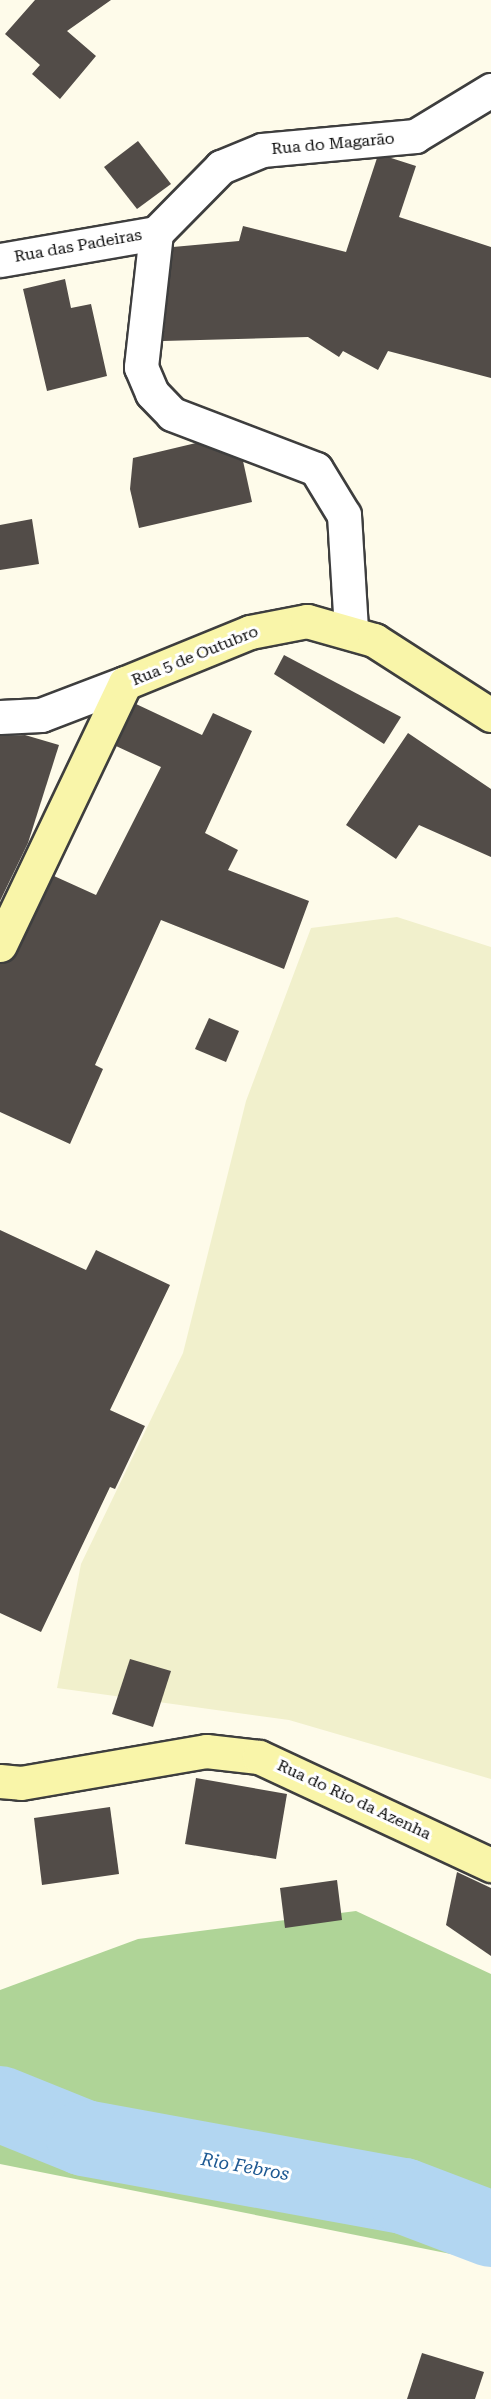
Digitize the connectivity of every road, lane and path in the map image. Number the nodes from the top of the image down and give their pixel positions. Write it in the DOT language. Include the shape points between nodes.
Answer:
graph roads {
  1 [pos="491,90"];
  2 [pos="156,233"];
  3 [pos="0,260"];
  4 [pos="351,629"];
  5 [pos="125,683"];
  6 [pos="491,715"];
  7 [pos="0,717"];
  8 [pos="0,945"];
  9 [pos="0,1781"];
  10 [pos="491,1864"];
  1 -- 2 [label="street, Rua do Magarão" via="415,135 262,150 221,167"];
  2 -- 3 [label="street, Rua das Padeiras"];
  2 -- 4 [label="street" via="141,367 152,393 172,414 316,469 344,515"];
  4 -- 5 [label="street, Rua 5 de Outubro" via="308,621 280,622"];
  4 -- 6 [label="street, Rua 5 de Outubro"];
  5 -- 7 [label="street" via="41,715"];
  5 -- 8 [label="street, Rua 5 de Outubro"];
  9 -- 10 [label="street, Rua do Rio da Azenha" via="21,1783 206,1751 259,1757"];
}
